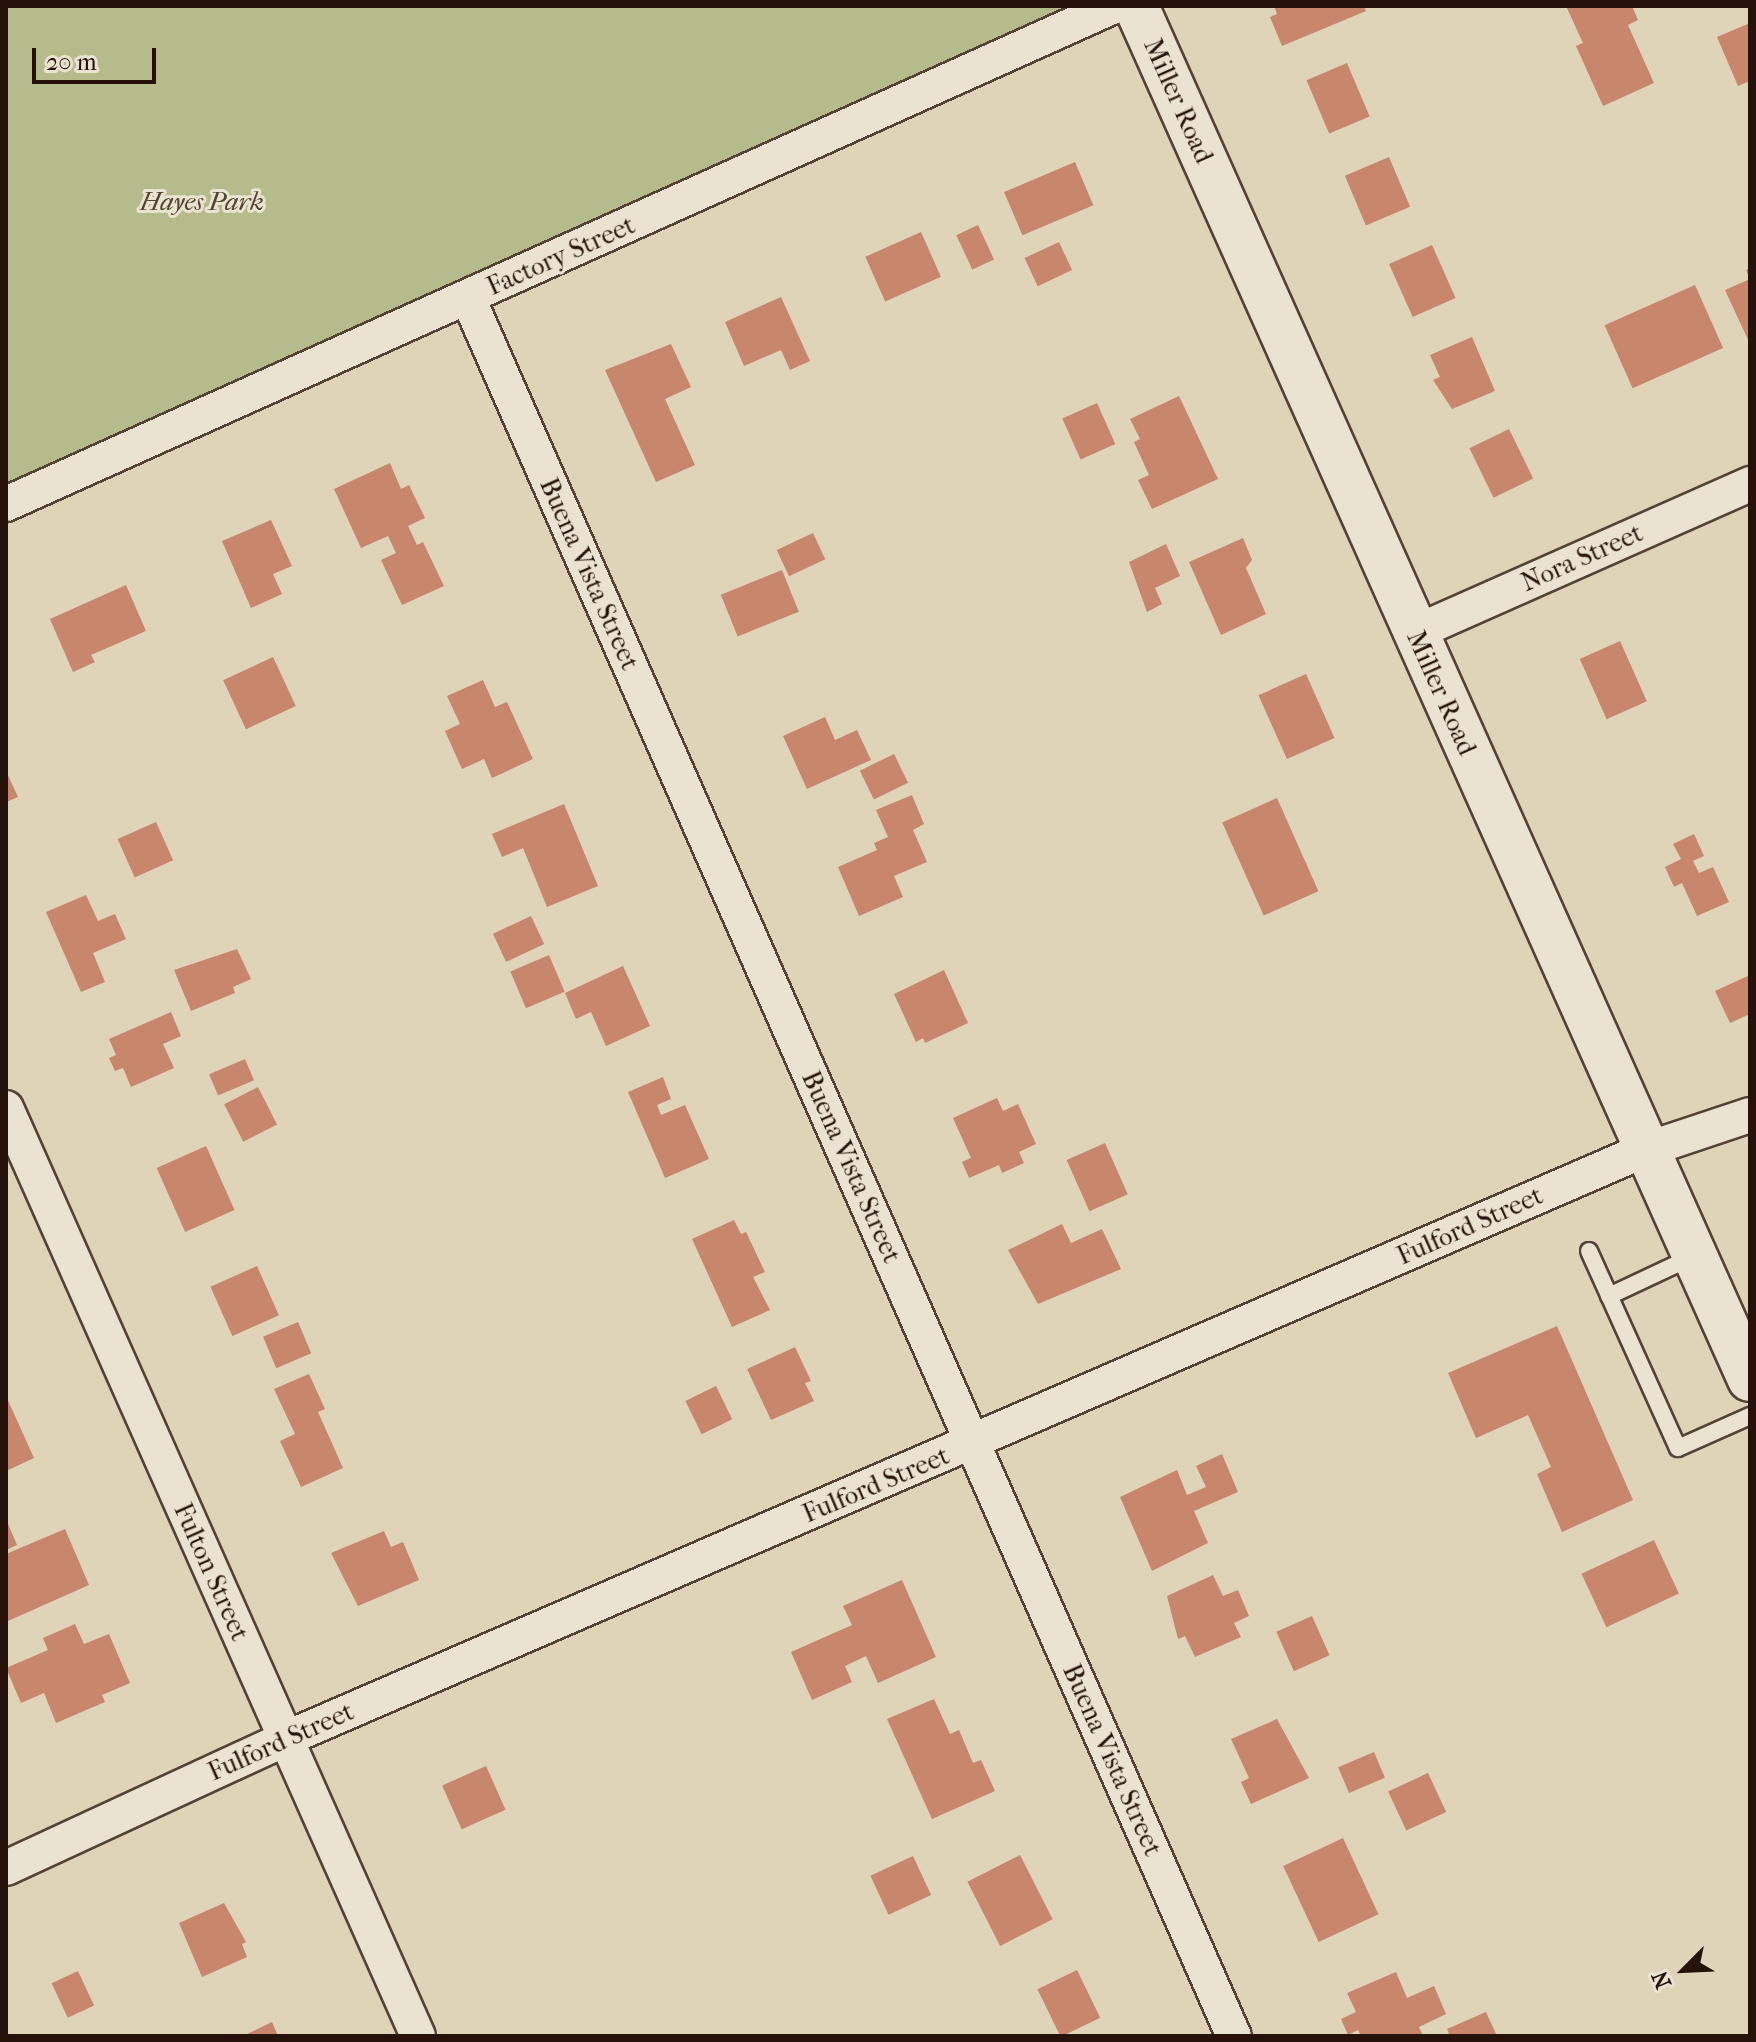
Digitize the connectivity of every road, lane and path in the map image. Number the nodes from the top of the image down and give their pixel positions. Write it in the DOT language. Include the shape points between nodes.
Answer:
graph roads {
  1 [pos="1114,6"];
  2 [pos="1136,6"];
  3 [pos="468,298"];
  4 [pos="1750,484"];
  5 [pos="6,504"];
  6 [pos="1414,633"];
  7 [pos="6,1108"];
  8 [pos="1750,1115"];
  9 [pos="1645,1150"];
  10 [pos="1589,1251"];
  11 [pos="1694,1256"];
  12 [pos="1609,1296"];
  13 [pos="1750,1379"];
  14 [pos="1750,1416"];
  15 [pos="972,1443"];
  16 [pos="285,1739"];
  17 [pos="6,1868"];
  18 [pos="418,2036"];
  19 [pos="1234,2036"];
  1 -- 3 [label="street, Factory Street"];
  2 -- 6 [label="street, Miller Road"];
  3 -- 5 [label="street, Factory Street"];
  3 -- 15 [label="street, Buena Vista Street"];
  4 -- 6 [label="street, Nora Street"];
  6 -- 9 [label="street, Miller Road"];
  7 -- 16 [label="street, Fulton Street"];
  8 -- 9 [label="street, Fulford Street"];
  9 -- 11 [label="street, Miller Road"];
  9 -- 15 [label="street, Fulford Street"];
  10 -- 12 [label="lane"];
  11 -- 12 [label="lane"];
  11 -- 13 [label="street, Miller Road"];
  12 -- 14 [label="lane" via="1678,1448"];
  15 -- 16 [label="street, Fulford Street"];
  15 -- 19 [label="street, Buena Vista Street"];
  16 -- 17 [label="street, Fulford Street"];
  16 -- 18 [label="street, Fulton Street"];
}
